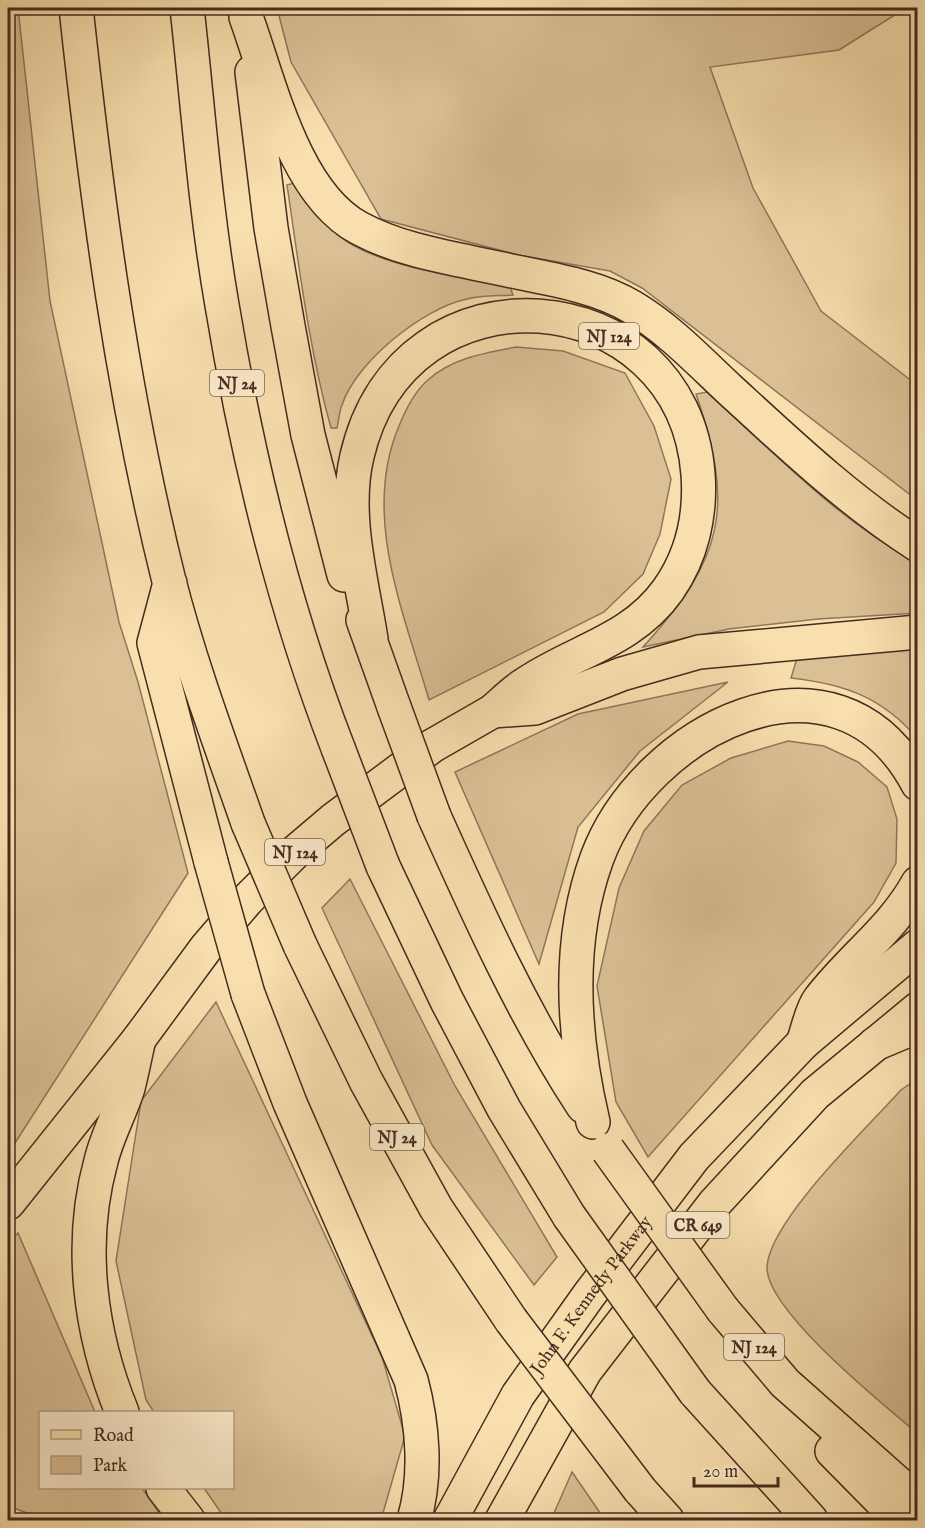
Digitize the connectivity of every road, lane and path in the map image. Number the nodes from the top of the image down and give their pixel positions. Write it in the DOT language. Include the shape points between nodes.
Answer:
graph roads {
  1 [pos="76,8"];
  2 [pos="187,8"];
  3 [pos="245,12"];
  4 [pos="918,545"];
  5 [pos="170,583"];
  6 [pos="918,632"];
  7 [pos="371,639"];
  8 [pos="493,711"];
  9 [pos="918,784"];
  10 [pos="918,883"];
  11 [pos="918,946"];
  12 [pos="918,1009"];
  13 [pos="918,1026"];
  14 [pos="139,1039"];
  15 [pos="803,1043"];
  16 [pos="875,1044"];
  17 [pos="601,1136"];
  18 [pos="8,1203"];
  19 [pos="785,1383"];
  20 [pos="121,1411"];
  21 [pos="164,1489"];
  22 [pos="918,1501"];
  23 [pos="188,1521"];
  24 [pos="414,1521"];
  25 [pos="450,1521"];
  26 [pos="502,1521"];
  27 [pos="667,1521"];
  28 [pos="811,1521"];
  29 [pos="900,1521"];
  1 -- 5 [label="main road, NJ 24" via="109,285 136,435"];
  2 -- 28 [label="main road, NJ 24, bridge" via="209,216 241,405 287,599 310,675 384,866 504,1109 569,1216 695,1392"];
  3 -- 4 [label="main road" via="295,154 319,194 339,215 359,228 415,249 567,283 633,307 670,334 883,523"];
  3 -- 7 [label="main road" via="271,228 308,435 342,568"];
  5 -- 24 [label="main road, bridge" via="154,643 248,994 290,1103 411,1380 420,1414 421,1477"];
  5 -- 27 [label="main road, NJ 24, bridge" via="248,823 300,945 366,1081 436,1209 511,1320"];
  6 -- 8 [label="main road" via="699,652 622,674 535,708"];
  7 -- 8 [label="main road, NJ 124" via="353,500 359,449 384,390 428,345 472,322 537,316 604,333 652,369 683,414 697,456 699,494 687,557 666,592 643,617 612,640 525,684"];
  7 -- 17 [label="main road, NJ 124, bridge" via="434,816 464,882 555,1064"];
  8 -- 14 [label="main road, NJ 124" via="379,783 293,854 206,948"];
  9 -- 17 [label="main road" via="894,747 860,721 837,710 799,705 766,709 726,721 694,740 647,779 610,829 584,897 579,932 577,1036"];
  10 -- 15 [label="main road" via="907,903 818,1001"];
  11 -- 15 [label="main road, John F. Kennedy Parkway / CR 649"];
  12 -- 16 [label="main road, CR 649"];
  13 -- 16 [label="main road"];
  14 -- 18 [label="main road, NJ 124"];
  14 -- 20 [label="main road" via="127,1089 100,1164 90,1221 96,1325 105,1367"];
  15 -- 25 [label="main road, John F. Kennedy Parkway / CR 649" via="694,1157 589,1295 518,1395"];
  16 -- 26 [label="main road, CR 649" via="815,1094 708,1211 585,1371"];
  17 -- 19 [label="main road, NJ 124, bridge" via="723,1310"];
  19 -- 22 [label="main road, NJ 124"];
  19 -- 29 [label="main road" via="811,1431"];
  21 -- 23 [label="main road"];
}
